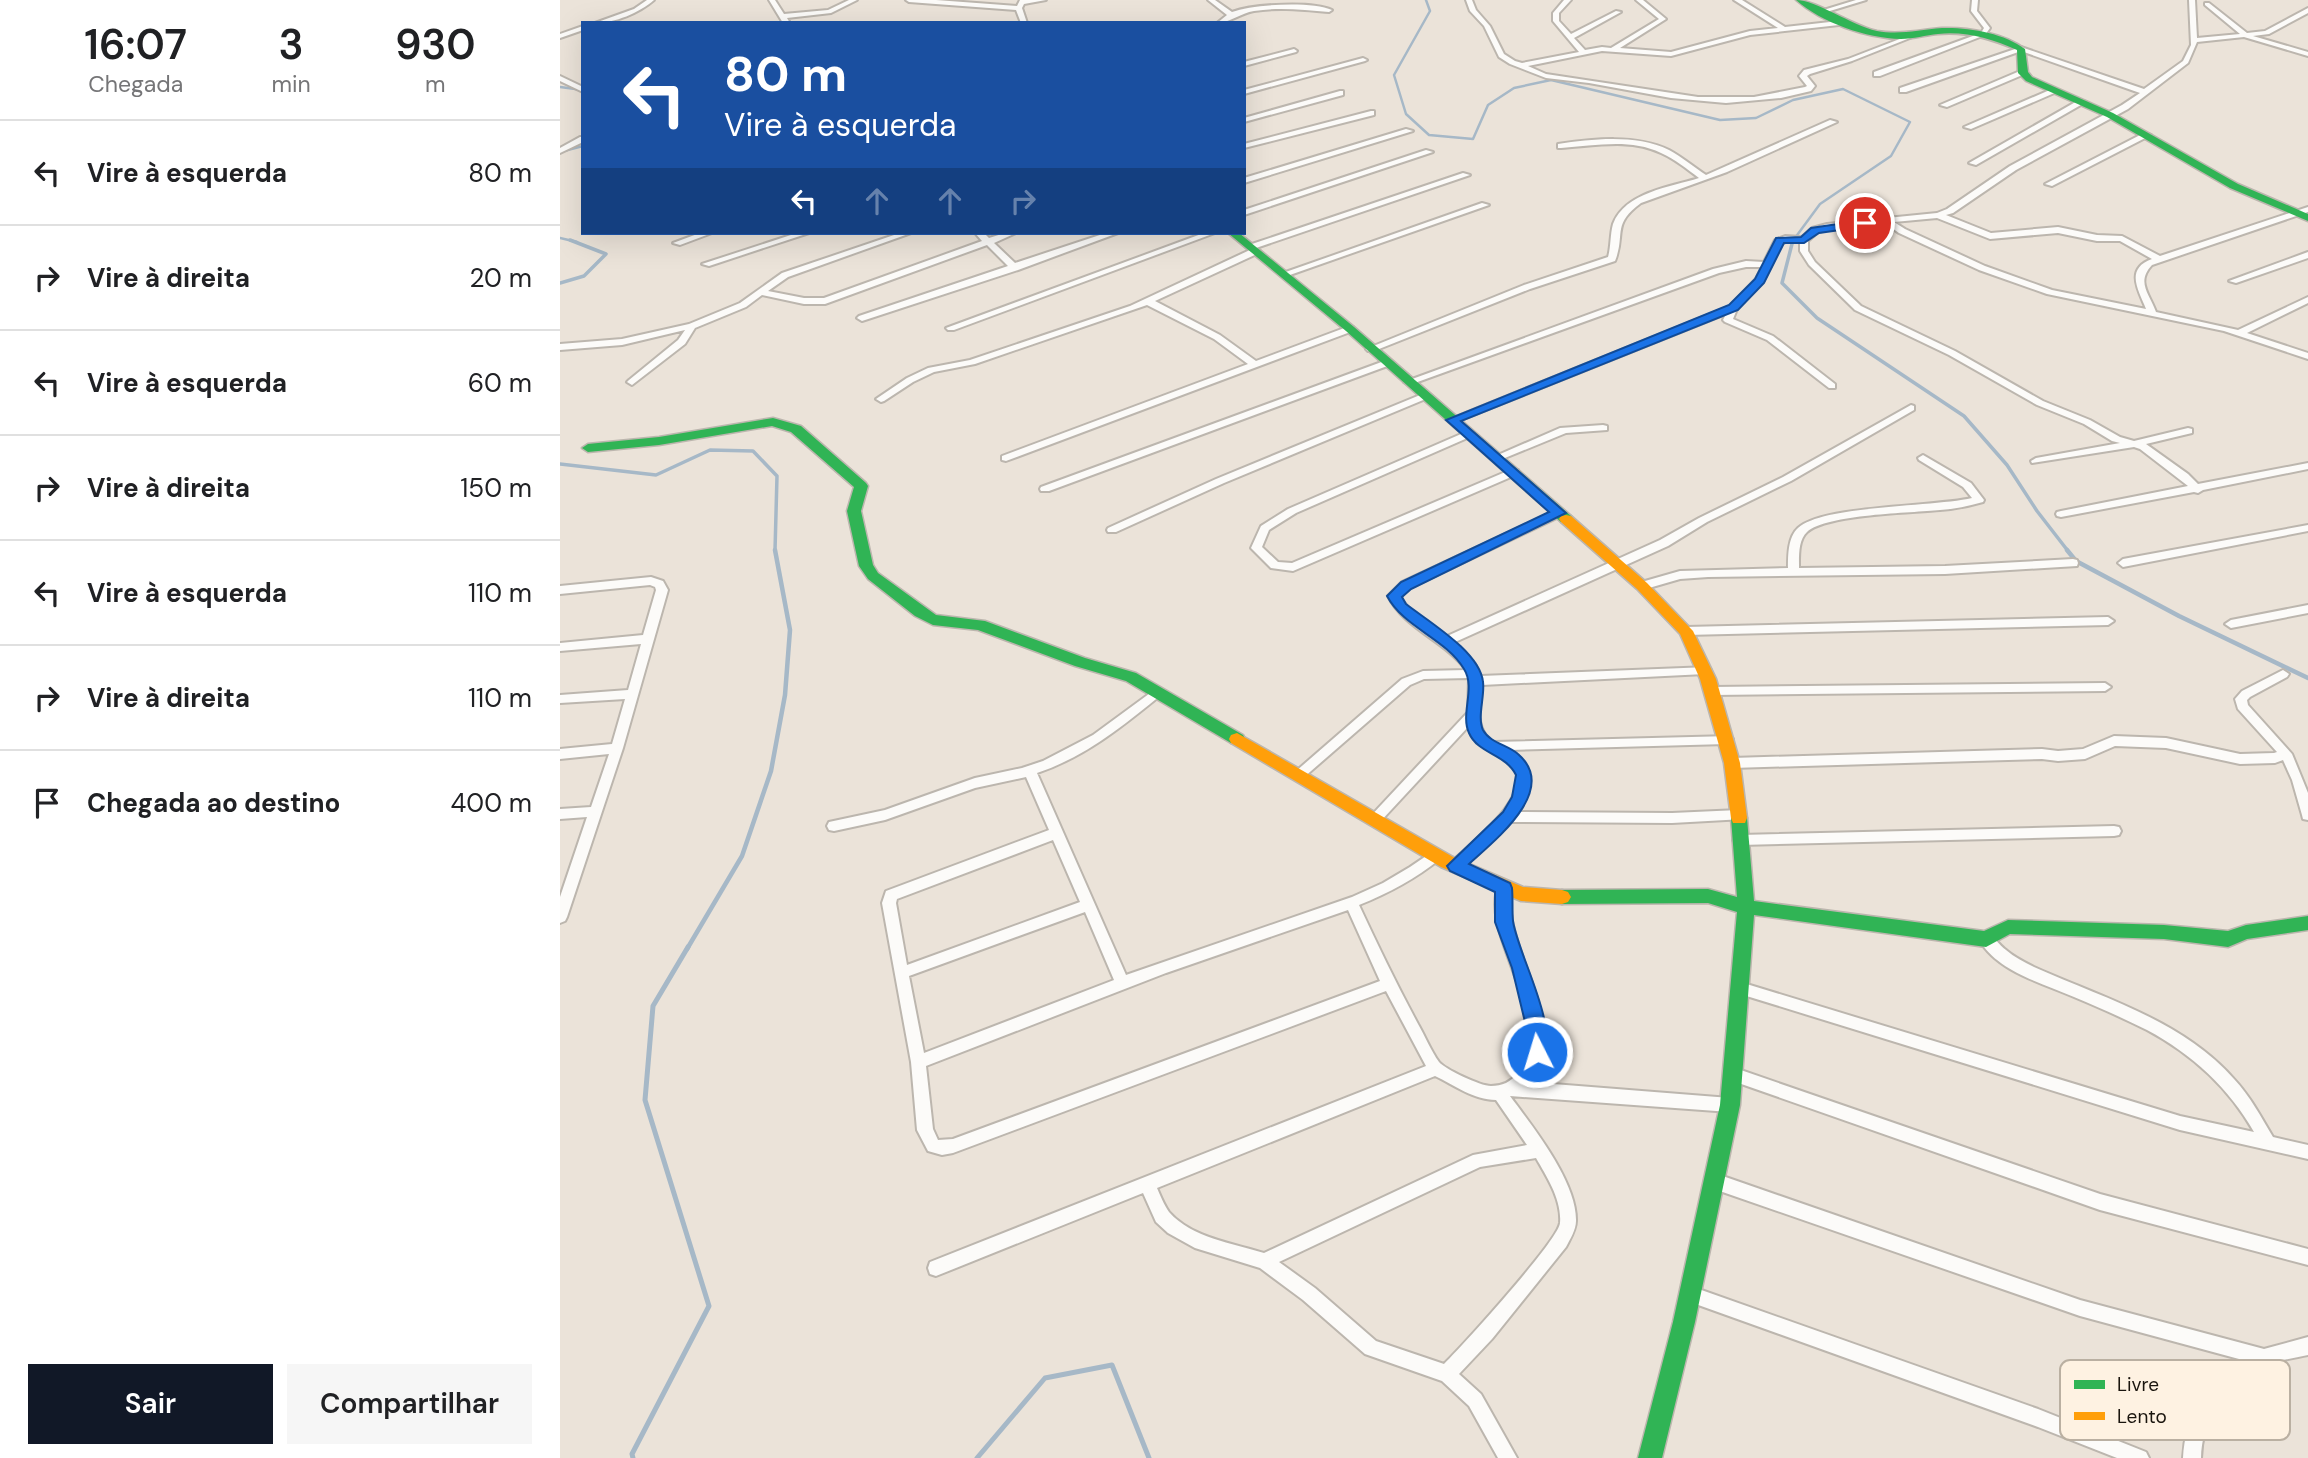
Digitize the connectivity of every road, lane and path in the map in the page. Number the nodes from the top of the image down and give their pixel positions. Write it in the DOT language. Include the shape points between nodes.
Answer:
graph roads {
  1 [pos="651,0"];
  2 [pos="772,0"];
  3 [pos="854,0"];
  4 [pos="909,0"];
  5 [pos="1043,0"];
  6 [pos="1211,0"];
  7 [pos="1469,0"];
  8 [pos="1568,0"];
  9 [pos="1639,0"];
  10 [pos="1737,0"];
  11 [pos="1800,0"];
  12 [pos="1863,0"];
  13 [pos="1975,0"];
  14 [pos="2192,1"];
  15 [pos="2209,2"];
  16 [pos="1021,4"];
  17 [pos="1329,10"];
  18 [pos="2308,10"];
  19 [pos="1618,12"];
  20 [pos="1820,12"];
  21 [pos="1230,14"];
  22 [pos="785,19"];
  23 [pos="604,21"];
  24 [pos="1222,21"];
  25 [pos="1839,23"];
  26 [pos="1782,27"];
  27 [pos="581,29"];
  28 [pos="1983,34"];
  29 [pos="560,36"];
  30 [pos="1912,36"];
  31 [pos="1570,37"];
  32 [pos="2248,37"];
  33 [pos="2194,40"];
  34 [pos="1614,49"];
  35 [pos="2021,49"];
  36 [pos="1294,51"];
  37 [pos="1582,51"];
  38 [pos="2308,54"];
  39 [pos="1363,60"];
  40 [pos="1246,63"];
  41 [pos="1522,65"];
  42 [pos="2023,73"];
  43 [pos="1877,74"];
  44 [pos="560,78"];
  45 [pos="581,89"];
  46 [pos="1903,90"];
  47 [pos="1246,91"];
  48 [pos="2055,91"];
  49 [pos="2145,92"];
  50 [pos="1340,93"];
  51 [pos="2082,102"];
  52 [pos="1944,105"];
  53 [pos="1371,113"];
  54 [pos="2110,115"];
  55 [pos="1246,119"];
  56 [pos="1833,122"];
  57 [pos="1968,127"];
  58 [pos="1409,131"];
  59 [pos="2147,135"];
  60 [pos="581,140"];
  61 [pos="1246,145"];
  62 [pos="1561,146"];
  63 [pos="2003,146"];
  64 [pos="2012,150"];
  65 [pos="560,151"];
  66 [pos="1429,152"];
  67 [pos="2022,154"];
  68 [pos="2032,158"];
  69 [pos="1973,163"];
  70 [pos="1466,175"];
  71 [pos="1705,178"];
  72 [pos="1246,180"];
  73 [pos="2049,184"];
  74 [pos="1485,205"];
  75 [pos="1246,212"];
  76 [pos="2304,214"];
  77 [pos="1938,215"];
  78 [pos="1887,221"];
  79 [pos="702,235"];
  80 [pos="799,235"];
  81 [pos="901,235"];
  82 [pos="981,235"];
  83 [pos="1006,235"];
  84 [pos="1108,235"];
  85 [pos="1206,235"];
  86 [pos="1236,235"];
  87 [pos="1804,240"];
  88 [pos="988,241"];
  89 [pos="677,243"];
  90 [pos="1254,249"];
  91 [pos="2308,255"];
  92 [pos="2158,259"];
  93 [pos="706,264"];
  94 [pos="1766,265"];
  95 [pos="1015,268"];
  96 [pos="1284,274"];
  97 [pos="2233,281"];
  98 [pos="760,292"];
  99 [pos="2308,300"];
  100 [pos="1149,302"];
  101 [pos="1733,308"];
  102 [pos="2152,314"];
  103 [pos="862,318"];
  104 [pos="692,326"];
  105 [pos="951,328"];
  106 [pos="1350,329"];
  107 [pos="2239,333"];
  108 [pos="560,347"];
  109 [pos="1371,349"];
  110 [pos="2308,356"];
  111 [pos="1387,363"];
  112 [pos="1254,364"];
  113 [pos="632,382"];
  114 [pos="1409,382"];
  115 [pos="1832,386"];
  116 [pos="1425,396"];
  117 [pos="881,399"];
  118 [pos="1911,408"];
  119 [pos="1453,420"];
  120 [pos="1603,428"];
  121 [pos="2188,430"];
  122 [pos="1468,434"];
  123 [pos="2135,444"];
  124 [pos="589,448"];
  125 [pos="1006,458"];
  126 [pos="1496,458"];
  127 [pos="1923,458"];
  128 [pos="2036,461"];
  129 [pos="2308,466"];
  130 [pos="1514,472"];
  131 [pos="1045,489"];
  132 [pos="2198,490"];
  133 [pos="1559,513"];
  134 [pos="2061,514"];
  135 [pos="2308,528"];
  136 [pos="1112,530"];
  137 [pos="2073,563"];
  138 [pos="2123,563"];
  139 [pos="1616,564"];
  140 [pos="1793,573"];
  141 [pos="1642,586"];
  142 [pos="560,590"];
  143 [pos="2308,609"];
  144 [pos="2108,621"];
  145 [pos="2231,624"];
  146 [pos="1686,631"];
  147 [pos="649,639"];
  148 [pos="1446,641"];
  149 [pos="560,647"];
  150 [pos="1705,670"];
  151 [pos="2283,674"];
  152 [pos="1475,678"];
  153 [pos="2105,687"];
  154 [pos="1712,691"];
  155 [pos="1157,692"];
  156 [pos="632,694"];
  157 [pos="560,699"];
  158 [pos="1476,711"];
  159 [pos="1727,740"];
  160 [pos="1494,746"];
  161 [pos="617,748"];
  162 [pos="560,754"];
  163 [pos="2286,754"];
  164 [pos="1732,763"];
  165 [pos="1030,771"];
  166 [pos="1299,775"];
  167 [pos="595,812"];
  168 [pos="560,814"];
  169 [pos="1739,815"];
  170 [pos="2308,816"];
  171 [pos="1509,817"];
  172 [pos="1374,819"];
  173 [pos="834,826"];
  174 [pos="2114,831"];
  175 [pos="1057,833"];
  176 [pos="1740,840"];
  177 [pos="1435,855"];
  178 [pos="1456,866"];
  179 [pos="567,877"];
  180 [pos="1503,888"];
  181 [pos="1351,902"];
  182 [pos="1088,905"];
  183 [pos="1746,906"];
  184 [pos="560,917"];
  185 [pos="2308,923"];
  186 [pos="1986,939"];
  187 [pos="902,973"];
  188 [pos="1122,982"];
  189 [pos="1389,984"];
  190 [pos="1740,988"];
  191 [pos="918,1062"];
  192 [pos="1434,1069"];
  193 [pos="1732,1074"];
  194 [pos="1506,1090"];
  195 [pos="1730,1105"];
  196 [pos="2268,1143"];
  197 [pos="1539,1150"];
  198 [pos="2308,1152"];
  199 [pos="1714,1181"];
  200 [pos="1147,1184"];
  201 [pos="2308,1257"];
  202 [pos="1264,1261"];
  203 [pos="936,1268"];
  204 [pos="1690,1294"];
  205 [pos="2308,1346"];
  206 [pos="2261,1356"];
  207 [pos="2254,1360"];
  208 [pos="1447,1374"];
  209 [pos="2060,1427"];
  210 [pos="2094,1440"];
  211 [pos="2194,1440"];
  212 [pos="1508,1458"];
  213 [pos="1650,1458"];
  214 [pos="2140,1458"];
  215 [pos="2192,1458"];
  1 -- 23 [label="street"];
  2 -- 22 [label="street"];
  3 -- 22 [label="street" via="829,12"];
  4 -- 16 [label="street"];
  5 -- 16 [label="street"];
  6 -- 21 [label="street"];
  7 -- 41 [label="street" via="1473,13 1486,24 1495,48 1510,62"];
  8 -- 31 [label="street" via="1555,18"];
  9 -- 34 [label="street" via="1663,19"];
  10 -- 26 [label="street"];
  11 -- 20 [label="street"];
  12 -- 20 [label="street"];
  13 -- 28 [label="street" via="1974,11 1987,28"];
  14 -- 15 [label="street"];
  14 -- 33 [label="street"];
  15 -- 32 [label="street"];
  17 -- 21 [label="street" via="1280,7"];
  18 -- 32 [label="street" via="2271,32"];
  19 -- 31 [label="street"];
  20 -- 25 [label="street"];
  21 -- 24 [label="street"];
  25 -- 26 [label="street"];
  25 -- 30 [label="street"];
  26 -- 34 [label="street" via="1671,54"];
  27 -- 29 [label="street"];
  28 -- 30 [label="street" via="1951,31"];
  28 -- 35 [label="street"];
  28 -- 43 [label="street"];
  30 -- 41 [label="street" via="1804,74 1811,86 1808,89 1732,102 1637,92 1552,77"];
  31 -- 37 [label="street"];
  32 -- 33 [label="street"];
  32 -- 38 [label="street"];
  33 -- 49 [label="street" via="2186,62"];
  34 -- 37 [label="street"];
  35 -- 42 [label="street"];
  35 -- 46 [label="street"];
  35 -- 49 [label="street"];
  36 -- 40 [label="street"];
  37 -- 41 [label="street"];
  39 -- 47 [label="street"];
  42 -- 48 [label="street"];
  42 -- 52 [label="street"];
  44 -- 45 [label="street"];
  48 -- 51 [label="street"];
  48 -- 57 [label="street"];
  49 -- 54 [label="street"];
  50 -- 55 [label="street"];
  51 -- 54 [label="street"];
  51 -- 63 [label="street"];
  53 -- 61 [label="street"];
  54 -- 59 [label="street"];
  54 -- 68 [label="street"];
  56 -- 71 [label="street"];
  58 -- 72 [label="street"];
  59 -- 73 [label="street"];
  59 -- 76 [label="street" via="2234,186"];
  60 -- 65 [label="street"];
  62 -- 71 [label="street" via="1613,142 1650,146"];
  63 -- 64 [label="street"];
  63 -- 69 [label="street"];
  66 -- 75 [label="street"];
  67 -- 68 [label="street"];
  68 -- 77 [label="street"];
  70 -- 90 [label="street"];
  71 -- 109 [label="street" via="1629,208 1615,230 1612,259 1527,287"];
  74 -- 96 [label="street"];
  76 -- 92 [label="street"];
  77 -- 78 [label="street"];
  77 -- 92 [label="street" via="1985,236 2058,230 2122,239"];
  78 -- 87 [label="street" via="1827,227"];
  78 -- 102 [label="street" via="2011,279"];
  79 -- 89 [label="street"];
  80 -- 93 [label="street"];
  81 -- 98 [label="street" via="785,275"];
  82 -- 88 [label="street"];
  83 -- 88 [label="street"];
  84 -- 95 [label="street"];
  85 -- 105 [label="street"];
  86 -- 90 [label="street"];
  87 -- 94 [label="street" via="1780,240"];
  87 -- 123 [label="street" via="1808,260 1858,308 2040,403"];
  88 -- 95 [label="street"];
  88 -- 98 [label="street" via="825,301"];
  90 -- 96 [label="street"];
  90 -- 100 [label="street"];
  91 -- 97 [label="street"];
  92 -- 102 [label="street" via="2141,270 2138,278"];
  94 -- 101 [label="street" via="1760,280"];
  94 -- 114 [label="street" via="1716,271"];
  95 -- 103 [label="street"];
  96 -- 106 [label="street"];
  98 -- 104 [label="street" via="743,305"];
  99 -- 107 [label="street"];
  100 -- 112 [label="street" via="1217,337"];
  100 -- 117 [label="street" via="972,362 945,365"];
  101 -- 115 [label="street" via="1728,320 1770,338"];
  101 -- 119 [label="street"];
  102 -- 107 [label="street"];
  104 -- 108 [label="street" via="622,342"];
  104 -- 113 [label="street" via="682,342"];
  106 -- 109 [label="street"];
  106 -- 112 [label="street"];
  107 -- 110 [label="street"];
  109 -- 111 [label="street"];
  111 -- 114 [label="street"];
  111 -- 131 [label="street"];
  112 -- 125 [label="street"];
  114 -- 116 [label="street"];
  116 -- 119 [label="street"];
  116 -- 136 [label="street"];
  118 -- 139 [label="street" via="1787,479"];
  119 -- 122 [label="street"];
  120 -- 126 [label="street" via="1564,430"];
  121 -- 123 [label="street"];
  122 -- 126 [label="street"];
  122 -- 130 [label="street" via="1292,511 1265,528 1256,548 1275,565 1293,567"];
  123 -- 128 [label="street"];
  123 -- 132 [label="street"];
  124 -- 155 [label="street" via="773,422 796,429 861,486 854,512 866,566 920,612 933,620 981,625 1017,636 1131,677"];
  126 -- 130 [label="street"];
  127 -- 140 [label="street" via="1967,485 1979,500 1845,516 1807,526 1801,530 1793,555"];
  129 -- 132 [label="street"];
  130 -- 133 [label="street"];
  132 -- 134 [label="street"];
  133 -- 139 [label="street"];
  133 -- 148 [label="street" via="1398,590 1394,596 1400,608"];
  135 -- 138 [label="street"];
  137 -- 140 [label="street"];
  139 -- 141 [label="street"];
  139 -- 148 [label="street"];
  140 -- 141 [label="street" via="1689,575"];
  141 -- 146 [label="street"];
  142 -- 147 [label="street" via="659,584 661,597"];
  143 -- 145 [label="street"];
  144 -- 146 [label="street"];
  146 -- 150 [label="street"];
  147 -- 149 [label="street"];
  147 -- 156 [label="street"];
  148 -- 152 [label="street" via="1467,662"];
  150 -- 152 [label="street"];
  150 -- 154 [label="street"];
  151 -- 163 [label="street" via="2241,699 2242,706"];
  152 -- 158 [label="street"];
  152 -- 166 [label="street" via="1423,675 1406,682"];
  153 -- 154 [label="street"];
  154 -- 159 [label="street"];
  155 -- 165 [label="street" via="1071,754"];
  155 -- 166 [label="street"];
  156 -- 157 [label="street"];
  156 -- 161 [label="street"];
  158 -- 160 [label="street" via="1477,734"];
  158 -- 172 [label="street"];
  159 -- 160 [label="street"];
  159 -- 164 [label="street"];
  160 -- 171 [label="street" via="1519,764 1524,775 1520,798"];
  161 -- 162 [label="street"];
  161 -- 167 [label="street"];
  163 -- 164 [label="street" via="2240,759 2166,743 2114,741 2085,754 2058,756"];
  163 -- 170 [label="street"];
  164 -- 169 [label="street"];
  165 -- 173 [label="street" via="972,784 864,822"];
  165 -- 175 [label="street"];
  166 -- 172 [label="street"];
  167 -- 168 [label="street"];
  167 -- 179 [label="street"];
  169 -- 171 [label="street"];
  169 -- 176 [label="street"];
  171 -- 178 [label="street"];
  172 -- 177 [label="street"];
  174 -- 176 [label="street"];
  175 -- 182 [label="street"];
  175 -- 187 [label="street" via="891,895"];
  176 -- 183 [label="street"];
  177 -- 178 [label="street"];
  177 -- 181 [label="street" via="1422,868"];
  178 -- 180 [label="street"];
  179 -- 184 [label="street"];
  180 -- 183 [label="street" via="1551,897 1708,896"];
  180 -- 194 [label="street" via="1504,922 1535,1022 1537,1052 1530,1073"];
  181 -- 188 [label="street"];
  181 -- 189 [label="street"];
  182 -- 187 [label="street"];
  182 -- 188 [label="street"];
  183 -- 186 [label="street"];
  183 -- 190 [label="street"];
  185 -- 186 [label="street" via="2228,939 2164,932 2008,927"];
  186 -- 196 [label="street" via="1994,951 2017,965 2180,1040 2237,1094 2254,1114"];
  187 -- 191 [label="street"];
  188 -- 191 [label="street"];
  189 -- 191 [label="street" via="942,1148 933,1146 925,1130"];
  189 -- 192 [label="street"];
  190 -- 193 [label="street"];
  190 -- 196 [label="street" via="2180,1123"];
  192 -- 194 [label="street" via="1484,1092"];
  192 -- 200 [label="street"];
  193 -- 195 [label="street"];
  193 -- 201 [label="street" via="2100,1202"];
  194 -- 195 [label="street"];
  194 -- 197 [label="street"];
  195 -- 199 [label="street"];
  196 -- 198 [label="street"];
  197 -- 202 [label="street" via="1479,1160"];
  197 -- 208 [label="street" via="1567,1202 1569,1224 1493,1324"];
  199 -- 204 [label="street"];
  199 -- 206 [label="street" via="2080,1308"];
  200 -- 202 [label="street" via="1162,1216 1174,1227 1195,1240"];
  200 -- 203 [label="street"];
  202 -- 208 [label="street" via="1371,1348"];
  204 -- 209 [label="street"];
  204 -- 213 [label="street"];
  205 -- 206 [label="street"];
  206 -- 207 [label="street"];
  208 -- 212 [label="street" via="1475,1400"];
  210 -- 214 [label="street"];
  211 -- 215 [label="street"];
}
